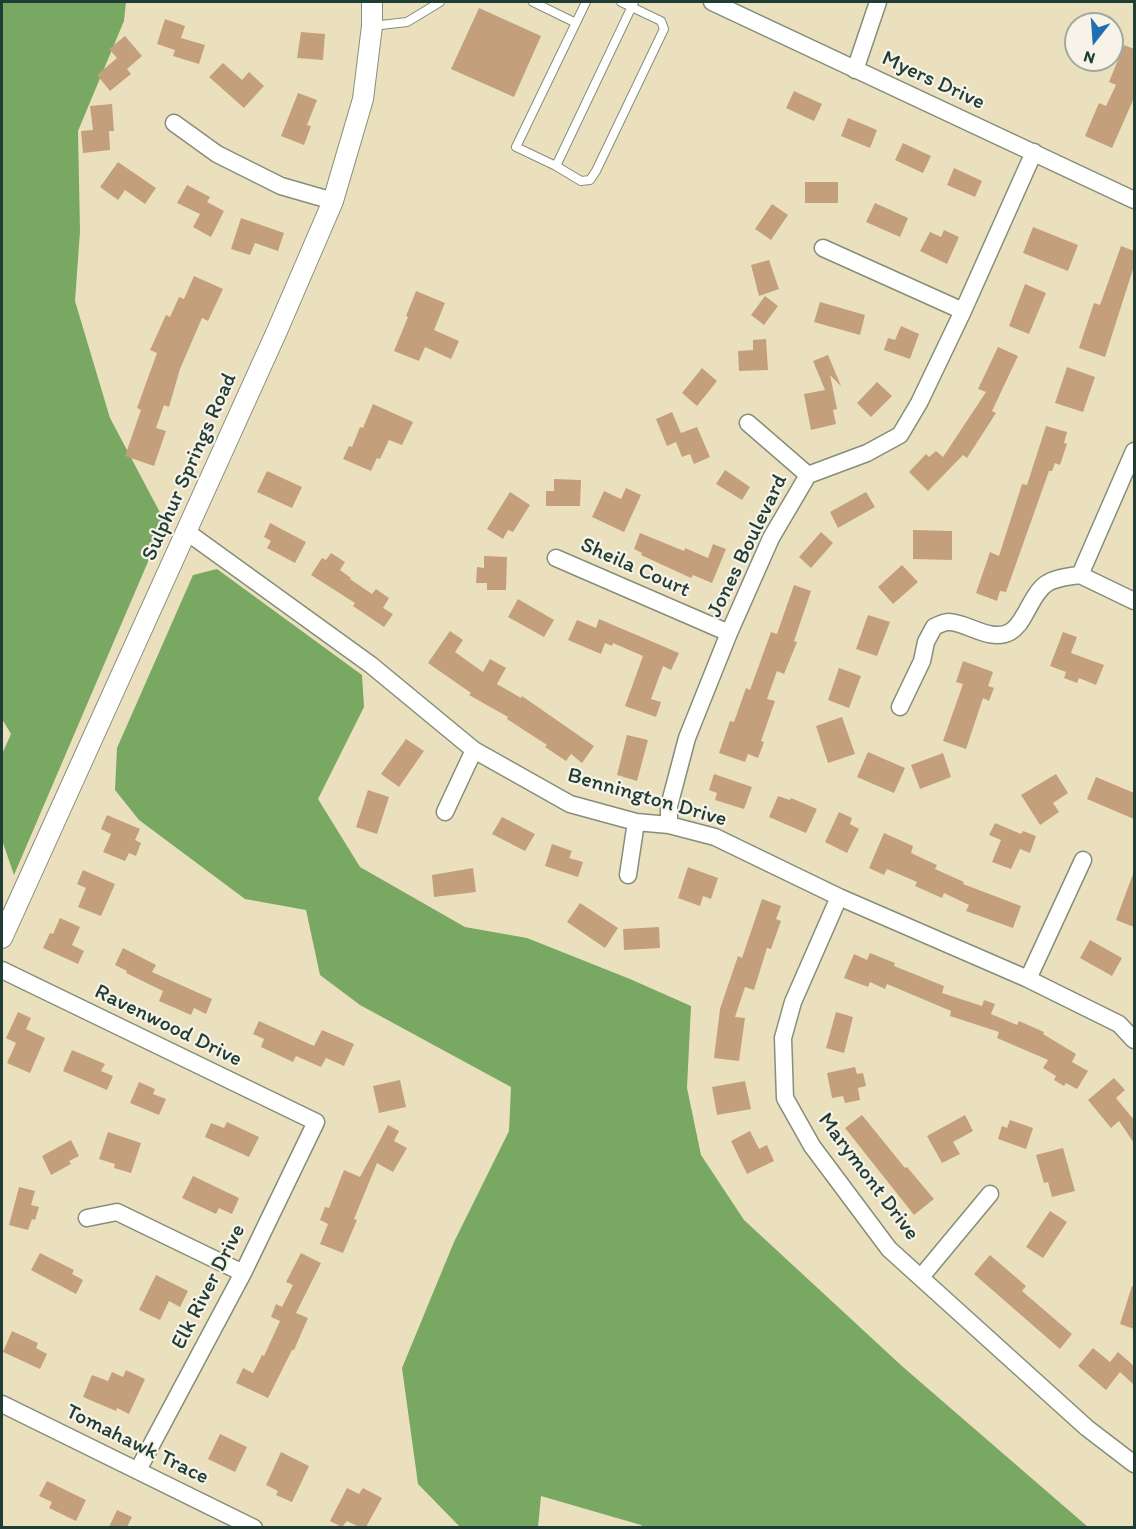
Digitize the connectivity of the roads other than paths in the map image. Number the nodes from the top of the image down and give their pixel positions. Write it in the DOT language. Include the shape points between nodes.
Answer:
graph roads {
  1 [pos="372,2"];
  2 [pos="440,2"];
  3 [pos="533,2"];
  4 [pos="586,2"];
  5 [pos="621,2"];
  6 [pos="712,2"];
  7 [pos="878,2"];
  8 [pos="633,4"];
  9 [pos="576,23"];
  10 [pos="372,26"];
  11 [pos="855,70"];
  12 [pos="174,123"];
  13 [pos="1034,153"];
  14 [pos="555,166"];
  15 [pos="1133,196"];
  16 [pos="333,201"];
  17 [pos="823,248"];
  18 [pos="963,311"];
  19 [pos="748,423"];
  20 [pos="1134,451"];
  21 [pos="808,475"];
  22 [pos="187,532"];
  23 [pos="556,558"];
  24 [pos="1080,575"];
  25 [pos="1134,601"];
  26 [pos="729,633"];
  27 [pos="900,707"];
  28 [pos="474,750"];
  29 [pos="445,812"];
  30 [pos="636,822"];
  31 [pos="669,825"];
  32 [pos="1083,860"];
  33 [pos="628,875"];
  34 [pos="839,897"];
  35 [pos="2,938"];
  36 [pos="2,970"];
  37 [pos="1028,979"];
  38 [pos="1134,1040"];
  39 [pos="316,1122"];
  40 [pos="990,1194"];
  41 [pos="87,1218"];
  42 [pos="243,1273"];
  43 [pos="921,1278"];
  44 [pos="2,1404"];
  45 [pos="1134,1464"];
  46 [pos="138,1470"];
  47 [pos="254,1527"];
  1 -- 10 [label="street, Sulphur Springs Road"];
  2 -- 10 [label="lane" via="407,22"];
  3 -- 9 [label="lane"];
  4 -- 9 [label="lane"];
  5 -- 8 [label="lane"];
  6 -- 11 [label="street, Myers Drive"];
  7 -- 11 [label="street"];
  8 -- 14 [label="lane"];
  8 -- 14 [label="lane" via="662,21 664,29 596,171 590,180 581,181"];
  9 -- 14 [label="lane" via="516,147"];
  10 -- 16 [label="street, Sulphur Springs Road" via="363,99"];
  11 -- 13 [label="street, Myers Drive"];
  12 -- 16 [label="street" via="217,154 281,186"];
  13 -- 15 [label="street, Myers Drive"];
  13 -- 18 [label="street, Jones Boulevard"];
  16 -- 22 [label="street, Sulphur Springs Road"];
  17 -- 18 [label="street"];
  18 -- 21 [label="street, Jones Boulevard" via="920,403 900,435 867,453"];
  19 -- 21 [label="street"];
  20 -- 24 [label="street"];
  21 -- 26 [label="street, Jones Boulevard" via="771,538"];
  22 -- 28 [label="street, Bennington Drive" via="371,665"];
  22 -- 35 [label="street, Sulphur Springs Road"];
  23 -- 26 [label="street, Sheila Court"];
  24 -- 25 [label="street"];
  24 -- 27 [label="street" via="1043,584 1021,622 1010,632 983,633 948,622 934,627"];
  26 -- 31 [label="street, Jones Boulevard" via="687,738 669,806"];
  28 -- 29 [label="street"];
  28 -- 30 [label="street, Bennington Drive" via="570,804"];
  30 -- 31 [label="street, Bennington Drive"];
  30 -- 33 [label="street"];
  31 -- 34 [label="street, Bennington Drive" via="715,837"];
  32 -- 37 [label="street"];
  34 -- 37 [label="street, Bennington Drive"];
  34 -- 43 [label="street, Marymont Drive" via="793,1002 783,1038 785,1098 812,1146 882,1240"];
  36 -- 39 [label="street, Ravenwood Drive"];
  37 -- 38 [label="street, Bennington Drive" via="1119,1024"];
  39 -- 42 [label="street, Elk River Drive"];
  40 -- 43 [label="street"];
  41 -- 42 [label="street" via="117,1212"];
  42 -- 46 [label="street, Elk River Drive"];
  43 -- 45 [label="street, Marymont Drive" via="1088,1428"];
  44 -- 46 [label="street, Tomahawk Trace"];
  46 -- 47 [label="street, Tomahawk Trace"];
}
